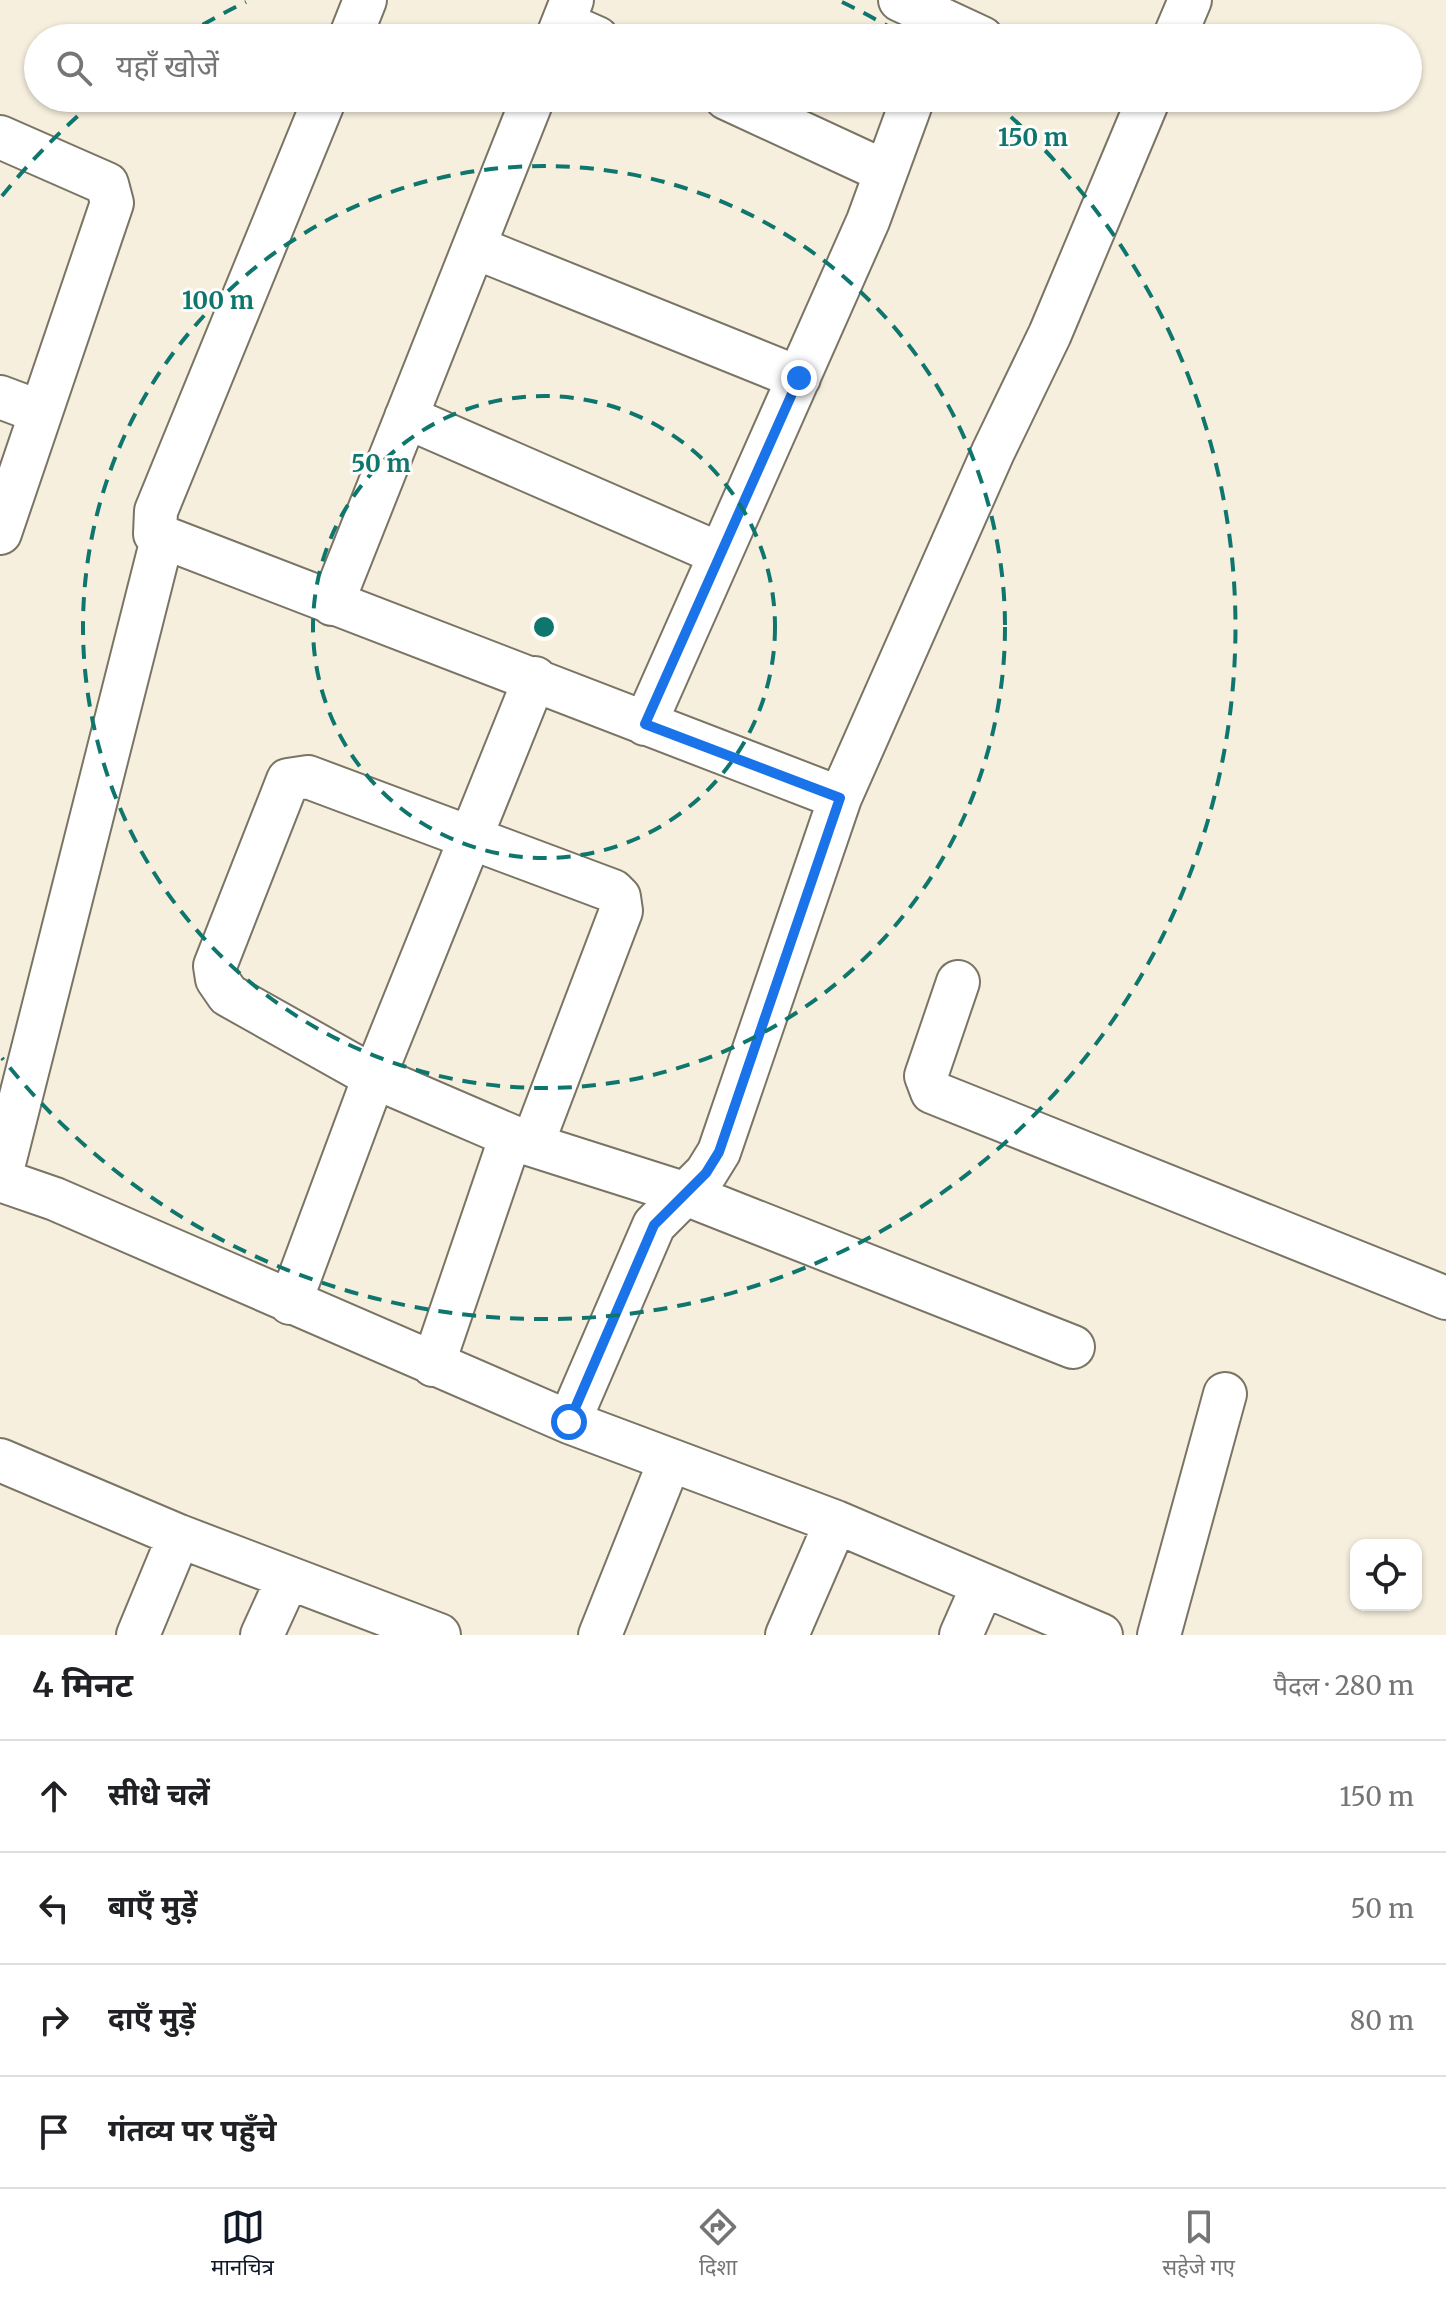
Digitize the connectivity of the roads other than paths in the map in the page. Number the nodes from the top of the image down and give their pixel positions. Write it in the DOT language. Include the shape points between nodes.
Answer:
graph roads {
  1 [pos="365,0"];
  2 [pos="900,0"];
  3 [pos="1190,0"];
  4 [pos="942,19"];
  5 [pos="356,24"];
  6 [pos="1180,24"];
  7 [pos="319,112"];
  8 [pos="527,112"];
  9 [pos="756,112"];
  10 [pos="908,112"];
  11 [pos="1133,112"];
  12 [pos="0,137"];
  13 [pos="886,172"];
  14 [pos="474,247"];
  15 [pos="799,378"];
  16 [pos="0,397"];
  17 [pos="40,412"];
  18 [pos="406,417"];
  19 [pos="0,533"];
  20 [pos="162,539"];
  21 [pos="720,554"];
  22 [pos="332,604"];
  23 [pos="535,678"];
  24 [pos="645,724"];
  25 [pos="840,798"];
  26 [pos="471,838"];
  27 [pos="958,982"];
  28 [pos="374,1077"];
  29 [pos="521,1141"];
  30 [pos="0,1180"];
  31 [pos="683,1193"];
  32 [pos="1446,1298"];
  33 [pos="290,1303"];
  34 [pos="1073,1347"];
  35 [pos="433,1365"];
  36 [pos="1225,1394"];
  37 [pos="569,1422"];
  38 [pos="0,1460"];
  39 [pos="670,1460"];
  40 [pos="836,1522"];
  41 [pos="179,1536"];
  42 [pos="288,1578"];
  43 [pos="983,1585"];
  44 [pos="138,1635"];
  45 [pos="262,1635"];
  46 [pos="439,1635"];
  47 [pos="600,1635"];
  48 [pos="787,1635"];
  49 [pos="961,1635"];
  50 [pos="1101,1635"];
  51 [pos="1159,1635"];
  1 -- 5 [label="street"];
  2 -- 4 [label="street"];
  3 -- 6 [label="street"];
  7 -- 20 [label="street" via="156,511 155,534"];
  8 -- 14 [label="street"];
  9 -- 13 [label="street"];
  10 -- 13 [label="street"];
  11 -- 25 [label="street" via="1050,334"];
  12 -- 17 [label="street" via="107,184 112,193"];
  13 -- 15 [label="street"];
  14 -- 15 [label="street"];
  14 -- 18 [label="street"];
  15 -- 21 [label="street"];
  16 -- 17 [label="street"];
  17 -- 19 [label="street"];
  18 -- 21 [label="street"];
  18 -- 22 [label="street"];
  20 -- 22 [label="street"];
  20 -- 30 [label="street"];
  21 -- 24 [label="street"];
  22 -- 23 [label="street"];
  23 -- 24 [label="street"];
  23 -- 26 [label="street"];
  24 -- 25 [label="street"];
  25 -- 31 [label="street" via="719,1152 706,1173"];
  26 -- 28 [label="street"];
  26 -- 28 [label="street" via="308,777 288,780 282,788 215,966 217,979 228,995"];
  26 -- 29 [label="street" via="613,891 622,902"];
  27 -- 32 [label="street" via="926,1076 932,1092"];
  28 -- 29 [label="street"];
  28 -- 33 [label="street"];
  29 -- 31 [label="street"];
  29 -- 35 [label="street"];
  30 -- 33 [label="street"];
  31 -- 34 [label="street"];
  31 -- 37 [label="street" via="654,1225"];
  33 -- 35 [label="street"];
  35 -- 37 [label="street"];
  36 -- 51 [label="street"];
  37 -- 39 [label="street"];
  38 -- 41 [label="street"];
  39 -- 40 [label="street"];
  39 -- 47 [label="street"];
  40 -- 43 [label="street"];
  40 -- 48 [label="street"];
  41 -- 42 [label="street"];
  41 -- 44 [label="street"];
  42 -- 45 [label="street"];
  42 -- 46 [label="street"];
  43 -- 49 [label="street"];
  43 -- 50 [label="street"];
}
